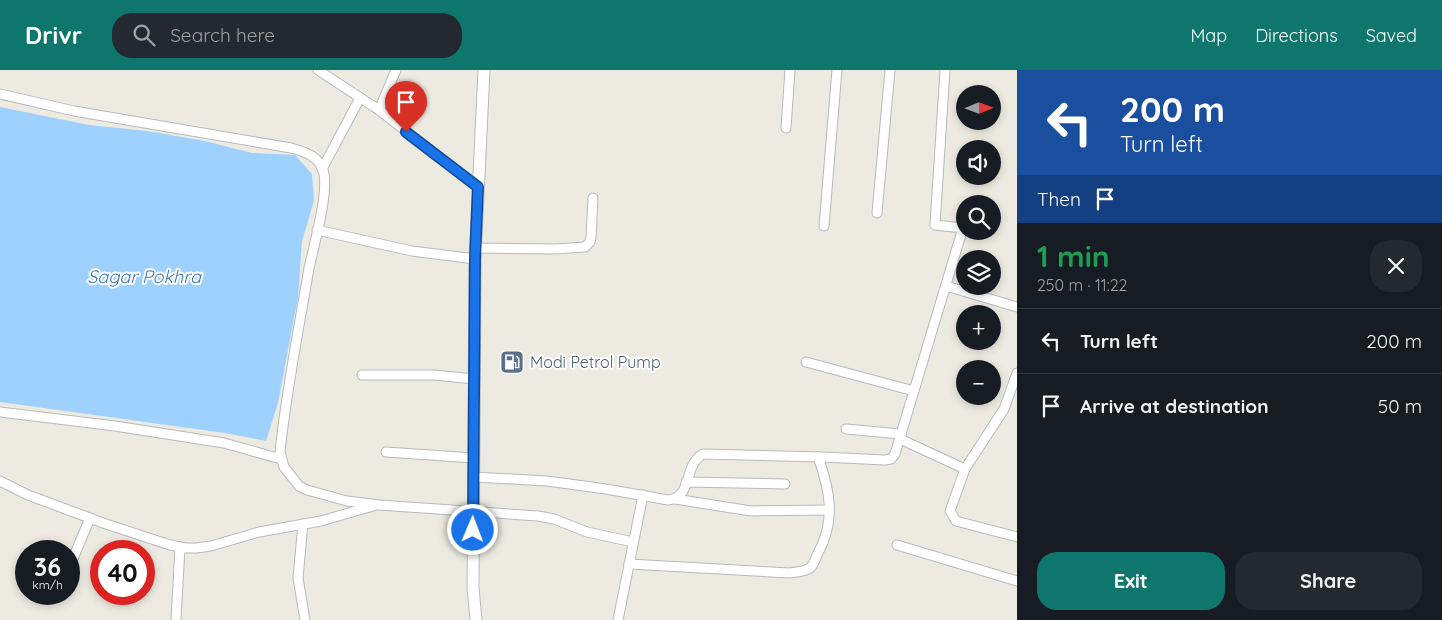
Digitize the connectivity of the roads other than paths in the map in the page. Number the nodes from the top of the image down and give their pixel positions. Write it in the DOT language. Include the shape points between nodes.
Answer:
graph roads {
  1 [pos="318,70"];
  2 [pos="396,70"];
  3 [pos="484,70"];
  4 [pos="790,70"];
  5 [pos="837,70"];
  6 [pos="890,70"];
  7 [pos="945,70"];
  8 [pos="0,94"];
  9 [pos="360,98"];
  10 [pos="379,110"];
  11 [pos="786,128"];
  12 [pos="322,169"];
  13 [pos="478,187"];
  14 [pos="593,198"];
  15 [pos="877,214"];
  16 [pos="824,226"];
  17 [pos="317,230"];
  18 [pos="475,254"];
  19 [pos="946,286"];
  20 [pos="1017,307"];
  21 [pos="806,362"];
  22 [pos="1017,373"];
  23 [pos="362,375"];
  24 [pos="474,379"];
  25 [pos="914,391"];
  26 [pos="0,412"];
  27 [pos="846,429"];
  28 [pos="900,437"];
  29 [pos="386,452"];
  30 [pos="824,457"];
  31 [pos="474,458"];
  32 [pos="281,459"];
  33 [pos="965,469"];
  34 [pos="474,477"];
  35 [pos="0,481"];
  36 [pos="686,482"];
  37 [pos="785,484"];
  38 [pos="643,496"];
  39 [pos="675,499"];
  40 [pos="378,505"];
  41 [pos="829,510"];
  42 [pos="474,511"];
  43 [pos="90,518"];
  44 [pos="303,524"];
  45 [pos="1017,536"];
  46 [pos="80,542"];
  47 [pos="633,542"];
  48 [pos="897,545"];
  49 [pos="180,547"];
  50 [pos="628,564"];
  51 [pos="1017,581"];
  52 [pos="176,620"];
  53 [pos="305,620"];
  54 [pos="476,620"];
  55 [pos="618,620"];
  1 -- 9 [label="street"];
  2 -- 10 [label="street"];
  3 -- 13 [label="street"];
  4 -- 11 [label="street"];
  5 -- 16 [label="street"];
  6 -- 15 [label="street"];
  7 -- 19 [label="street" via="935,225 963,228"];
  8 -- 12 [label="street" via="74,111 291,148 314,156"];
  9 -- 10 [label="street"];
  9 -- 12 [label="street"];
  10 -- 13 [label="street"];
  12 -- 17 [label="street" via="325,189"];
  13 -- 18 [label="street"];
  14 -- 18 [label="street" via="591,237 585,247"];
  17 -- 18 [label="street" via="412,250"];
  17 -- 32 [label="street" via="286,408"];
  18 -- 24 [label="street"];
  19 -- 20 [label="street"];
  19 -- 25 [label="street"];
  21 -- 25 [label="street"];
  22 -- 33 [label="street" via="1004,409"];
  23 -- 24 [label="street" via="435,375"];
  24 -- 31 [label="street"];
  25 -- 28 [label="street"];
  26 -- 32 [label="street" via="224,443"];
  27 -- 28 [label="street"];
  28 -- 30 [label="street" via="891,459"];
  28 -- 33 [label="street"];
  29 -- 31 [label="street"];
  30 -- 36 [label="street" via="703,454 693,463"];
  30 -- 41 [label="street"];
  31 -- 34 [label="street"];
  32 -- 40 [label="street" via="292,479 307,490"];
  33 -- 45 [label="street" via="950,511 956,521"];
  34 -- 38 [label="street" via="547,481"];
  34 -- 42 [label="street"];
  35 -- 43 [label="street"];
  36 -- 37 [label="street"];
  36 -- 39 [label="street" via="681,495"];
  38 -- 39 [label="street"];
  38 -- 47 [label="street"];
  39 -- 41 [label="street" via="751,511"];
  40 -- 42 [label="street"];
  40 -- 44 [label="street"];
  41 -- 50 [label="street" via="824,542 811,567 806,570 789,573"];
  42 -- 47 [label="street" via="554,519 587,532"];
  42 -- 54 [label="street"];
  43 -- 46 [label="street"];
  43 -- 49 [label="street"];
  44 -- 49 [label="street" via="211,546"];
  44 -- 53 [label="street" via="298,578"];
  47 -- 50 [label="street"];
  48 -- 51 [label="street"];
  49 -- 52 [label="street"];
  50 -- 55 [label="street"];
}
